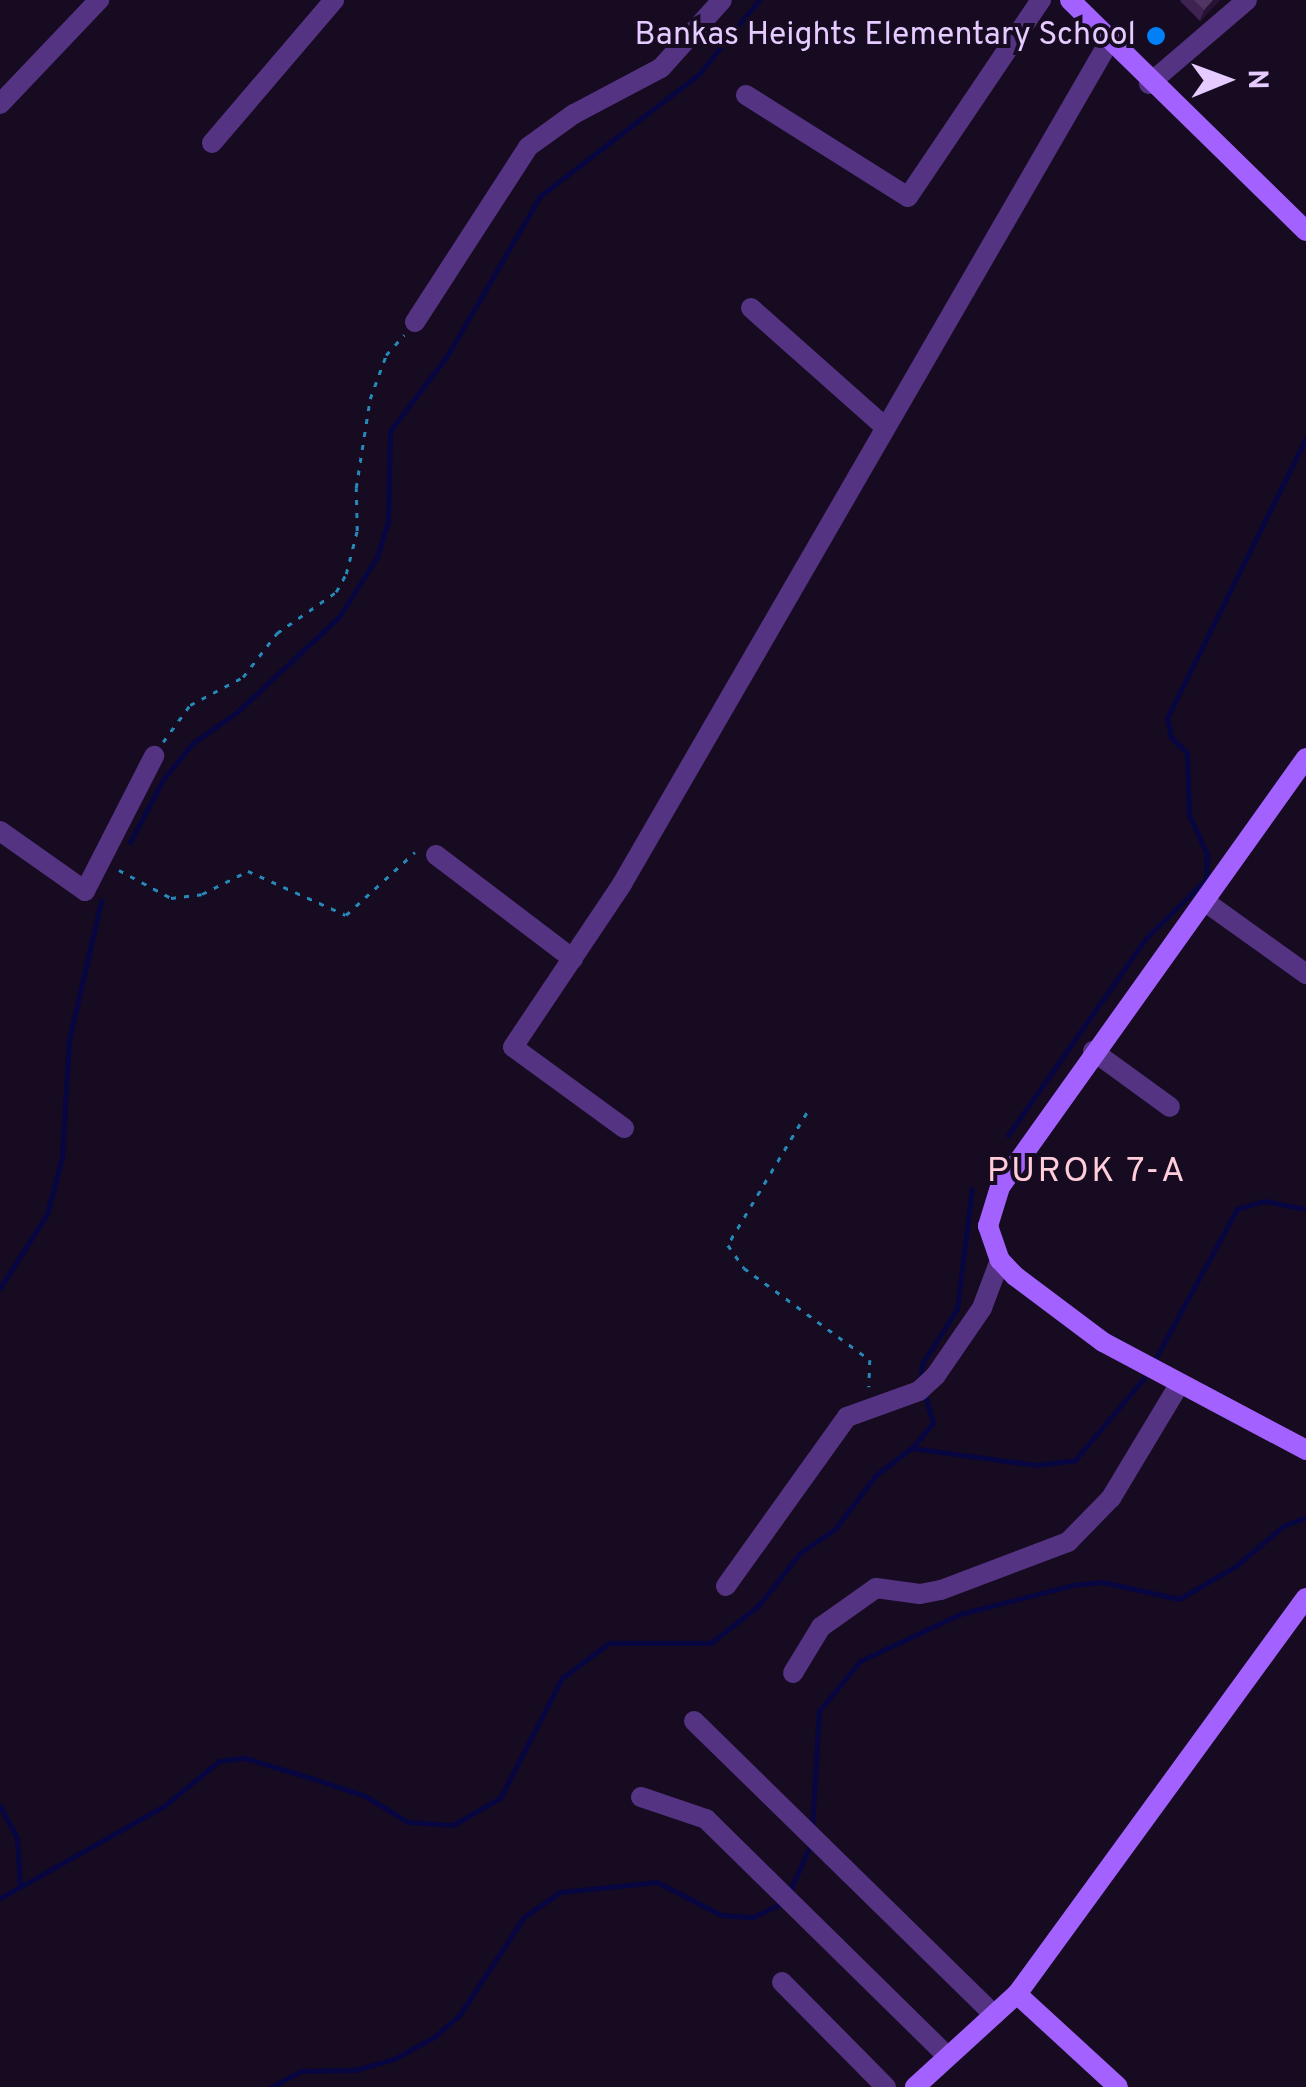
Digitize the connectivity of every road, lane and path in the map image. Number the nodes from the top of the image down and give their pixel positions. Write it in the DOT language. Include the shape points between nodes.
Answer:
graph roads {
  1 [pos="98,0"];
  2 [pos="334,0"];
  3 [pos="722,0"];
  4 [pos="1041,0"];
  5 [pos="1070,0"];
  6 [pos="1247,0"];
  7 [pos="1110,42"];
  8 [pos="1149,84"];
  9 [pos="746,95"];
  10 [pos="0,104"];
  11 [pos="212,143"];
  12 [pos="1306,231"];
  13 [pos="751,308"];
  14 [pos="415,322"];
  15 [pos="884,426"];
  16 [pos="154,756"];
  17 [pos="1306,758"];
  18 [pos="0,831"];
  19 [pos="436,855"];
  20 [pos="101,858"];
  21 [pos="1207,903"];
  22 [pos="573,958"];
  23 [pos="1306,974"];
  24 [pos="1093,1050"];
  25 [pos="1170,1107"];
  26 [pos="807,1113"];
  27 [pos="624,1128"];
  28 [pos="1000,1260"];
  29 [pos="1178,1385"];
  30 [pos="864,1406"];
  31 [pos="1306,1450"];
  32 [pos="726,1586"];
  33 [pos="1306,1598"];
  34 [pos="792,1672"];
  35 [pos="694,1721"];
  36 [pos="641,1797"];
  37 [pos="782,1982"];
  38 [pos="1017,1994"];
  39 [pos="994,2015"];
  40 [pos="948,2057"];
  41 [pos="886,2087"];
  42 [pos="916,2087"];
  43 [pos="1118,2087"];
  1 -- 10 [label="street"];
  2 -- 11 [label="street"];
  3 -- 14 [label="street" via="661,68 528,147"];
  4 -- 9 [label="street" via="908,197"];
  5 -- 7 [label="street"];
  6 -- 8 [label="street"];
  7 -- 8 [label="street"];
  7 -- 15 [label="street"];
  8 -- 12 [label="street"];
  13 -- 15 [label="street"];
  14 -- 16 [label="path" via="377,375 356,488 354,550 336,592 277,633 243,677 190,704"];
  15 -- 22 [label="street"];
  16 -- 20 [label="street"];
  17 -- 21 [label="street"];
  18 -- 20 [label="street" via="84,891"];
  19 -- 20 [label="path" via="410,854 363,906 346,915 248,871 202,894 171,898"];
  19 -- 22 [label="street"];
  21 -- 23 [label="street"];
  21 -- 24 [label="street"];
  22 -- 27 [label="street" via="513,1047"];
  24 -- 25 [label="street"];
  24 -- 28 [label="street" via="990,1209"];
  26 -- 30 [label="path" via="728,1244 744,1268 870,1360"];
  28 -- 29 [label="street" via="1103,1342"];
  28 -- 30 [label="street" via="982,1308 936,1375 900,1399"];
  29 -- 31 [label="street"];
  29 -- 34 [label="street" via="1111,1498 1068,1542 941,1590 876,1588 821,1628"];
  30 -- 32 [label="street" via="828,1438"];
  33 -- 38 [label="street"];
  35 -- 39 [label="street"];
  36 -- 40 [label="street" via="686,1808 716,1828"];
  37 -- 41 [label="street"];
  38 -- 39 [label="street"];
  38 -- 43 [label="street"];
  39 -- 40 [label="street"];
  40 -- 42 [label="street"];
}
